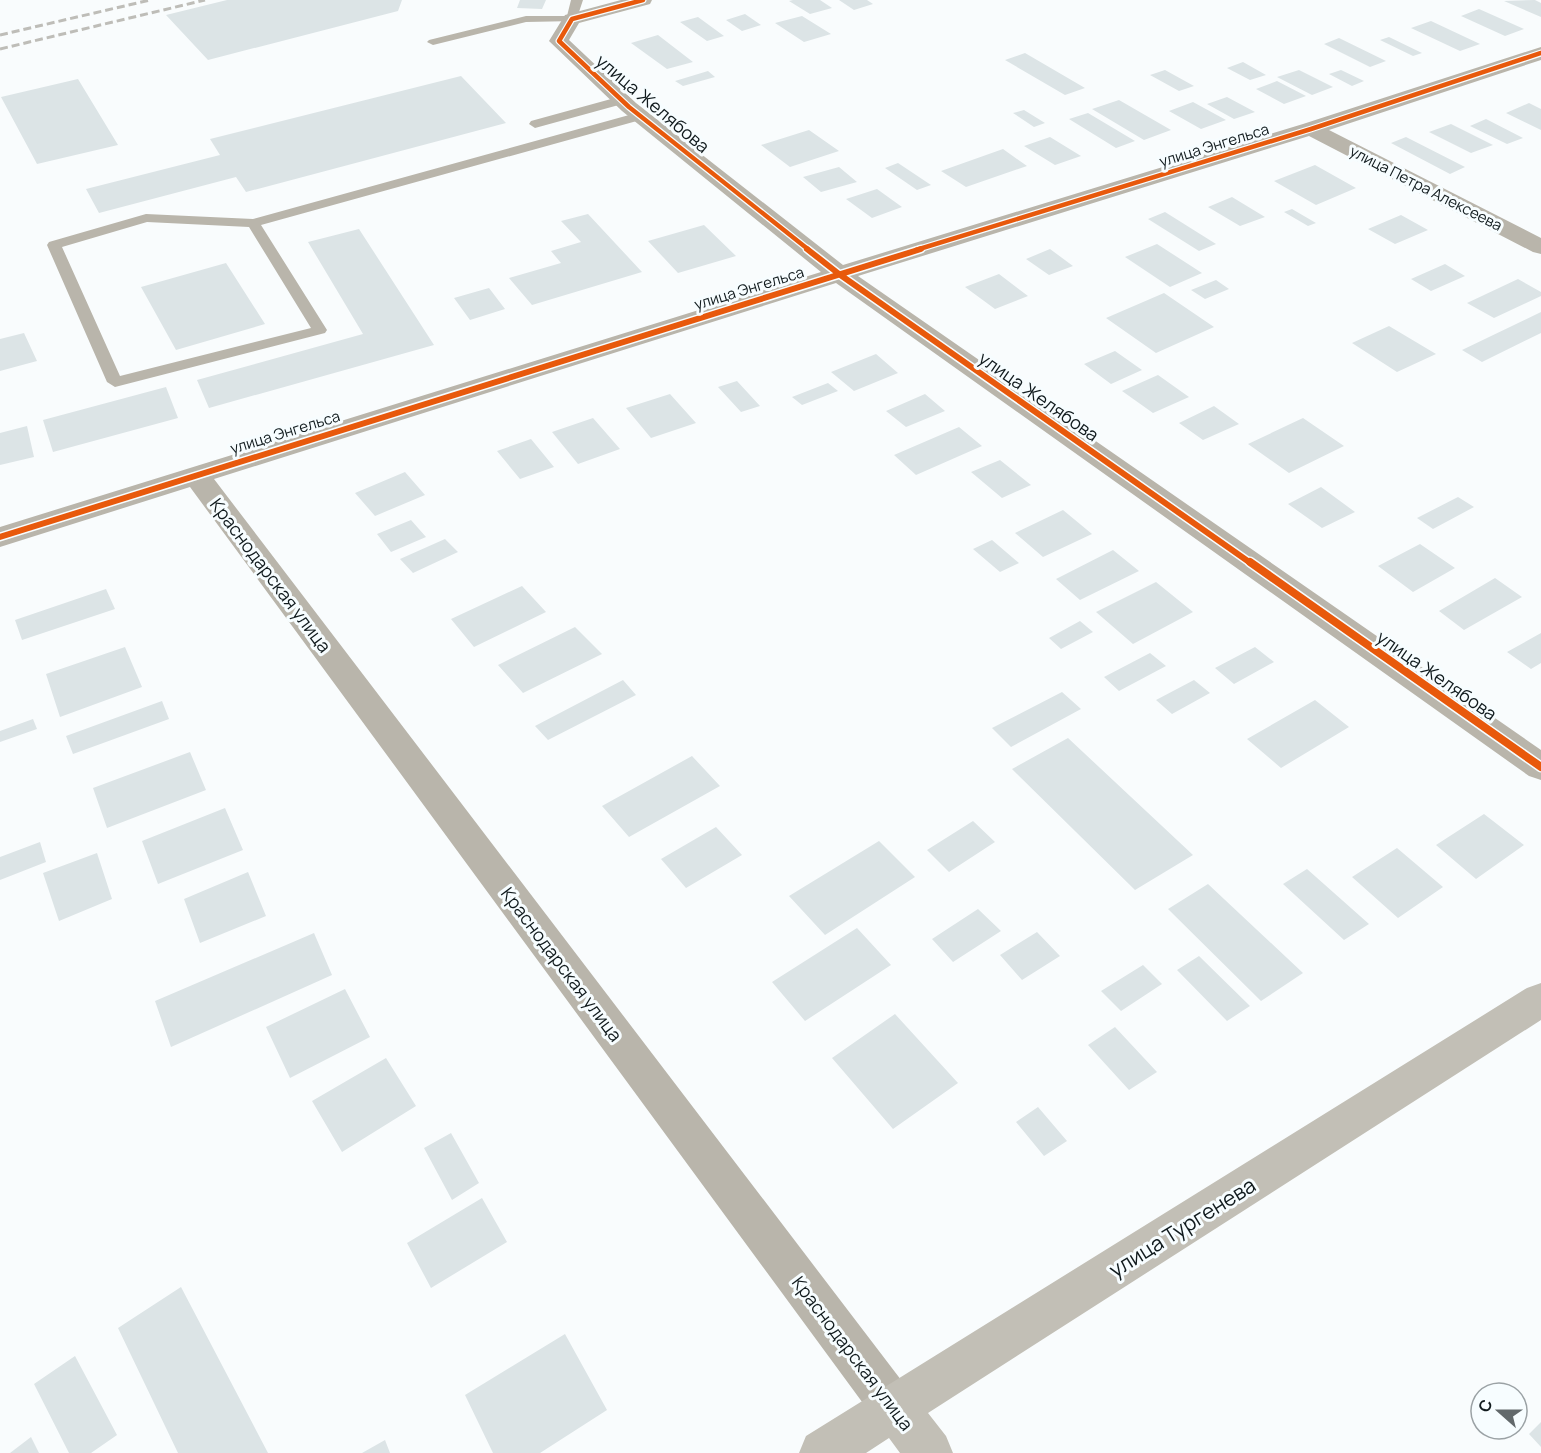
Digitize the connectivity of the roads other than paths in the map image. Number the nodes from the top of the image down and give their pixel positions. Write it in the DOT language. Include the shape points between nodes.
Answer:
graph roads {
  1 [pos="643,0"];
  2 [pos="575,10"];
  3 [pos="433,42"];
  4 [pos="1541,53"];
  5 [pos="631,108"];
  6 [pos="535,124"];
  7 [pos="1311,129"];
  8 [pos="253,223"];
  9 [pos="1541,247"];
  10 [pos="838,274"];
  11 [pos="196,475"];
  12 [pos="0,537"];
  13 [pos="1541,767"];
  14 [pos="1541,1000"];
  15 [pos="895,1409"];
  16 [pos="823,1453"];
  17 [pos="929,1453"];
  1 -- 2 [label="street"];
  2 -- 3 [label="lane"];
  2 -- 5 [label="street, улица Желябова" via="559,41"];
  4 -- 7 [label="street, улица Энгельса"];
  5 -- 6 [label="lane"];
  5 -- 8 [label="lane"];
  5 -- 10 [label="street, улица Желябова"];
  7 -- 9 [label="street, улица Петра Алексеева"];
  7 -- 10 [label="street, улица Энгельса"];
  8 -- 8 [label="lane" via="146,218 54,245 115,382 320,330"];
  10 -- 11 [label="street, улица Энгельса"];
  10 -- 13 [label="street, улица Желябова"];
  11 -- 12 [label="street, улица Энгельса"];
  11 -- 15 [label="street, Краснодарская улица"];
  14 -- 15 [label="main road, улица Тургенева"];
  15 -- 16 [label="main road, улица Тургенева"];
  15 -- 17 [label="main road, Краснодарская улица"];
}
